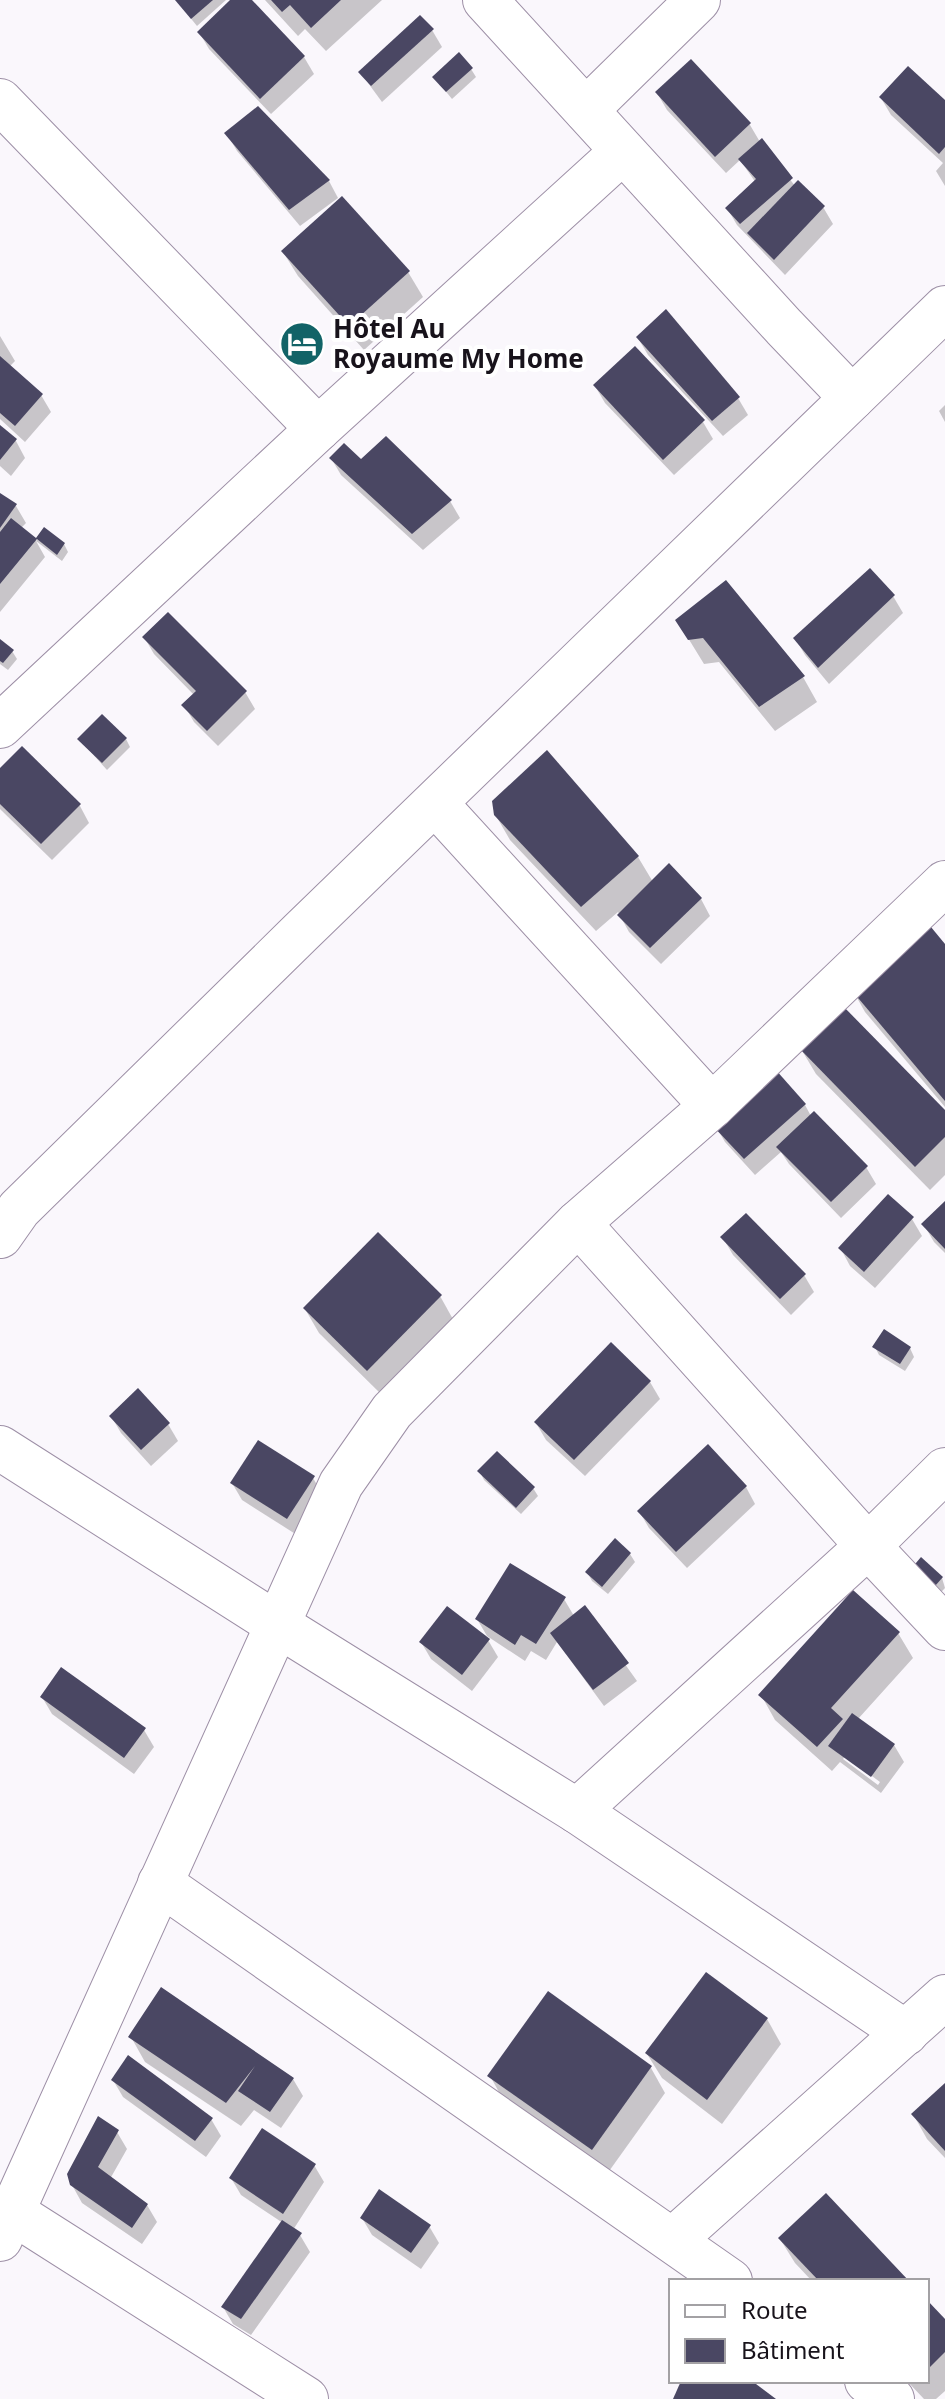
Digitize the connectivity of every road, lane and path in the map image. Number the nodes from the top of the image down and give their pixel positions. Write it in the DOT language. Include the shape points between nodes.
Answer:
graph roads {
  1 [pos="485,0"];
  2 [pos="698,0"];
  3 [pos="0,101"];
  4 [pos="586,110"];
  5 [pos="622,152"];
  6 [pos="945,308"];
  7 [pos="852,398"];
  8 [pos="318,429"];
  9 [pos="0,726"];
  10 [pos="435,803"];
  11 [pos="945,883"];
  12 [pos="712,1106"];
  13 [pos="578,1223"];
  14 [pos="0,1236"];
  15 [pos="0,1448"];
  16 [pos="945,1470"];
  17 [pos="868,1546"];
  18 [pos="278,1625"];
  19 [pos="945,1628"];
  20 [pos="577,1811"];
  21 [pos="160,1883"];
  22 [pos="945,1997"];
  23 [pos="906,2033"];
  24 [pos="6,2226"];
  25 [pos="673,2240"];
  26 [pos="727,2279"];
  27 [pos="870,2383"];
  28 [pos="306,2399"];
  29 [pos="892,2399"];
  1 -- 4 [label="street"];
  2 -- 4 [label="street"];
  3 -- 8 [label="street"];
  4 -- 5 [label="street"];
  5 -- 7 [label="street"];
  5 -- 8 [label="street"];
  6 -- 7 [label="street"];
  7 -- 10 [label="street"];
  8 -- 9 [label="street"];
  10 -- 12 [label="street"];
  10 -- 14 [label="street" via="19,1209"];
  11 -- 12 [label="street"];
  12 -- 13 [label="street"];
  13 -- 17 [label="street"];
  13 -- 18 [label="street" via="392,1411 341,1484"];
  15 -- 18 [label="street"];
  16 -- 17 [label="street"];
  17 -- 19 [label="street"];
  17 -- 20 [label="street"];
  18 -- 20 [label="street"];
  18 -- 21 [label="street"];
  20 -- 23 [label="street"];
  21 -- 24 [label="street"];
  21 -- 25 [label="street"];
  22 -- 23 [label="street"];
  23 -- 25 [label="street"];
  24 -- 28 [label="street"];
  25 -- 26 [label="street"];
  27 -- 29 [label="street"];
}
